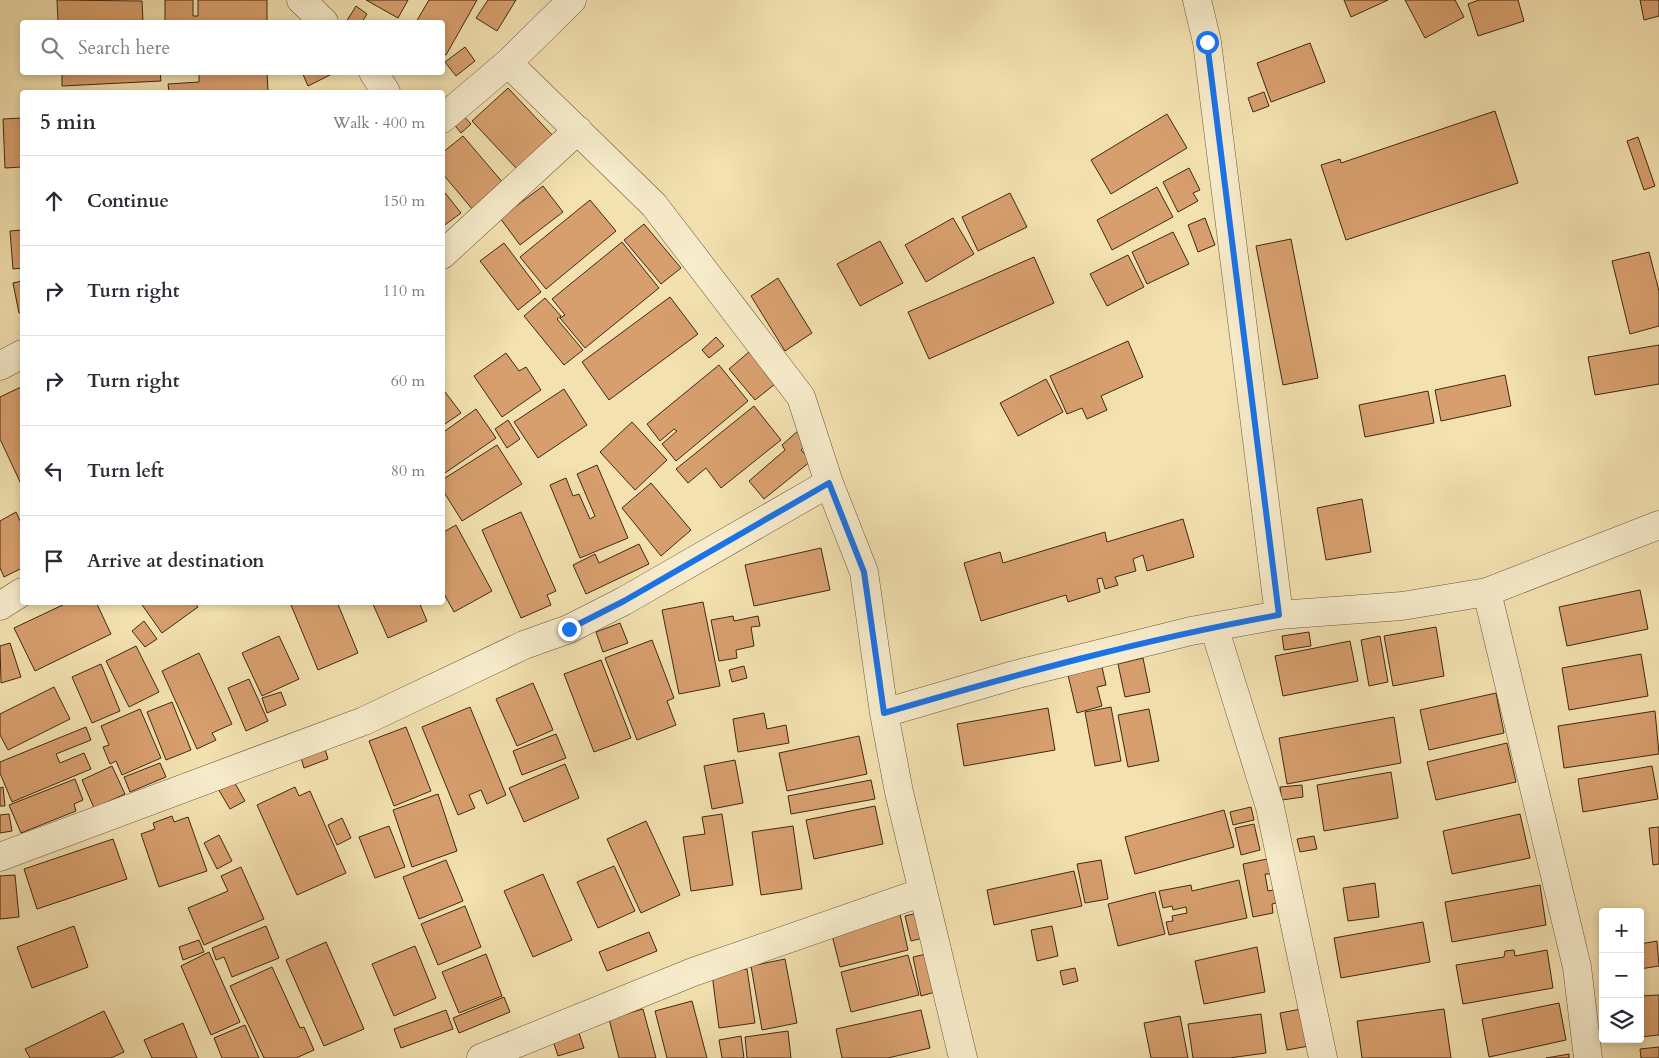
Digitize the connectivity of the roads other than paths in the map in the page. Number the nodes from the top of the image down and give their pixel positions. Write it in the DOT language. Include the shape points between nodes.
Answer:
graph roads {
  1 [pos="301,0"];
  2 [pos="572,0"];
  3 [pos="1197,0"];
  4 [pos="322,20"];
  5 [pos="508,63"];
  6 [pos="375,75"];
  7 [pos="385,90"];
  8 [pos="445,116"];
  9 [pos="578,130"];
  10 [pos="445,252"];
  11 [pos="20,355"];
  12 [pos="0,366"];
  13 [pos="829,483"];
  14 [pos="1659,525"];
  15 [pos="1487,592"];
  16 [pos="20,593"];
  17 [pos="0,606"];
  18 [pos="1279,615"];
  19 [pos="1214,627"];
  20 [pos="884,713"];
  21 [pos="0,857"];
  22 [pos="923,892"];
  23 [pos="481,1058"];
  24 [pos="963,1058"];
  25 [pos="1323,1058"];
  26 [pos="1588,1058"];
  1 -- 4 [label="street"];
  2 -- 5 [label="street"];
  3 -- 18 [label="street" via="1207,42"];
  5 -- 8 [label="street"];
  5 -- 9 [label="street"];
  6 -- 7 [label="street"];
  9 -- 10 [label="street"];
  9 -- 13 [label="street" via="654,205 802,397"];
  11 -- 12 [label="street"];
  13 -- 20 [label="street" via="864,572"];
  13 -- 21 [label="street" via="624,601 569,629 524,645 364,721"];
  14 -- 15 [label="street"];
  15 -- 18 [label="street" via="1402,606"];
  15 -- 26 [label="street" via="1577,967"];
  16 -- 17 [label="street"];
  18 -- 19 [label="street"];
  19 -- 20 [label="street" via="1014,675"];
  19 -- 25 [label="street" via="1270,807"];
  20 -- 22 [label="street"];
  22 -- 23 [label="street" via="693,972"];
  22 -- 24 [label="street"];
}
